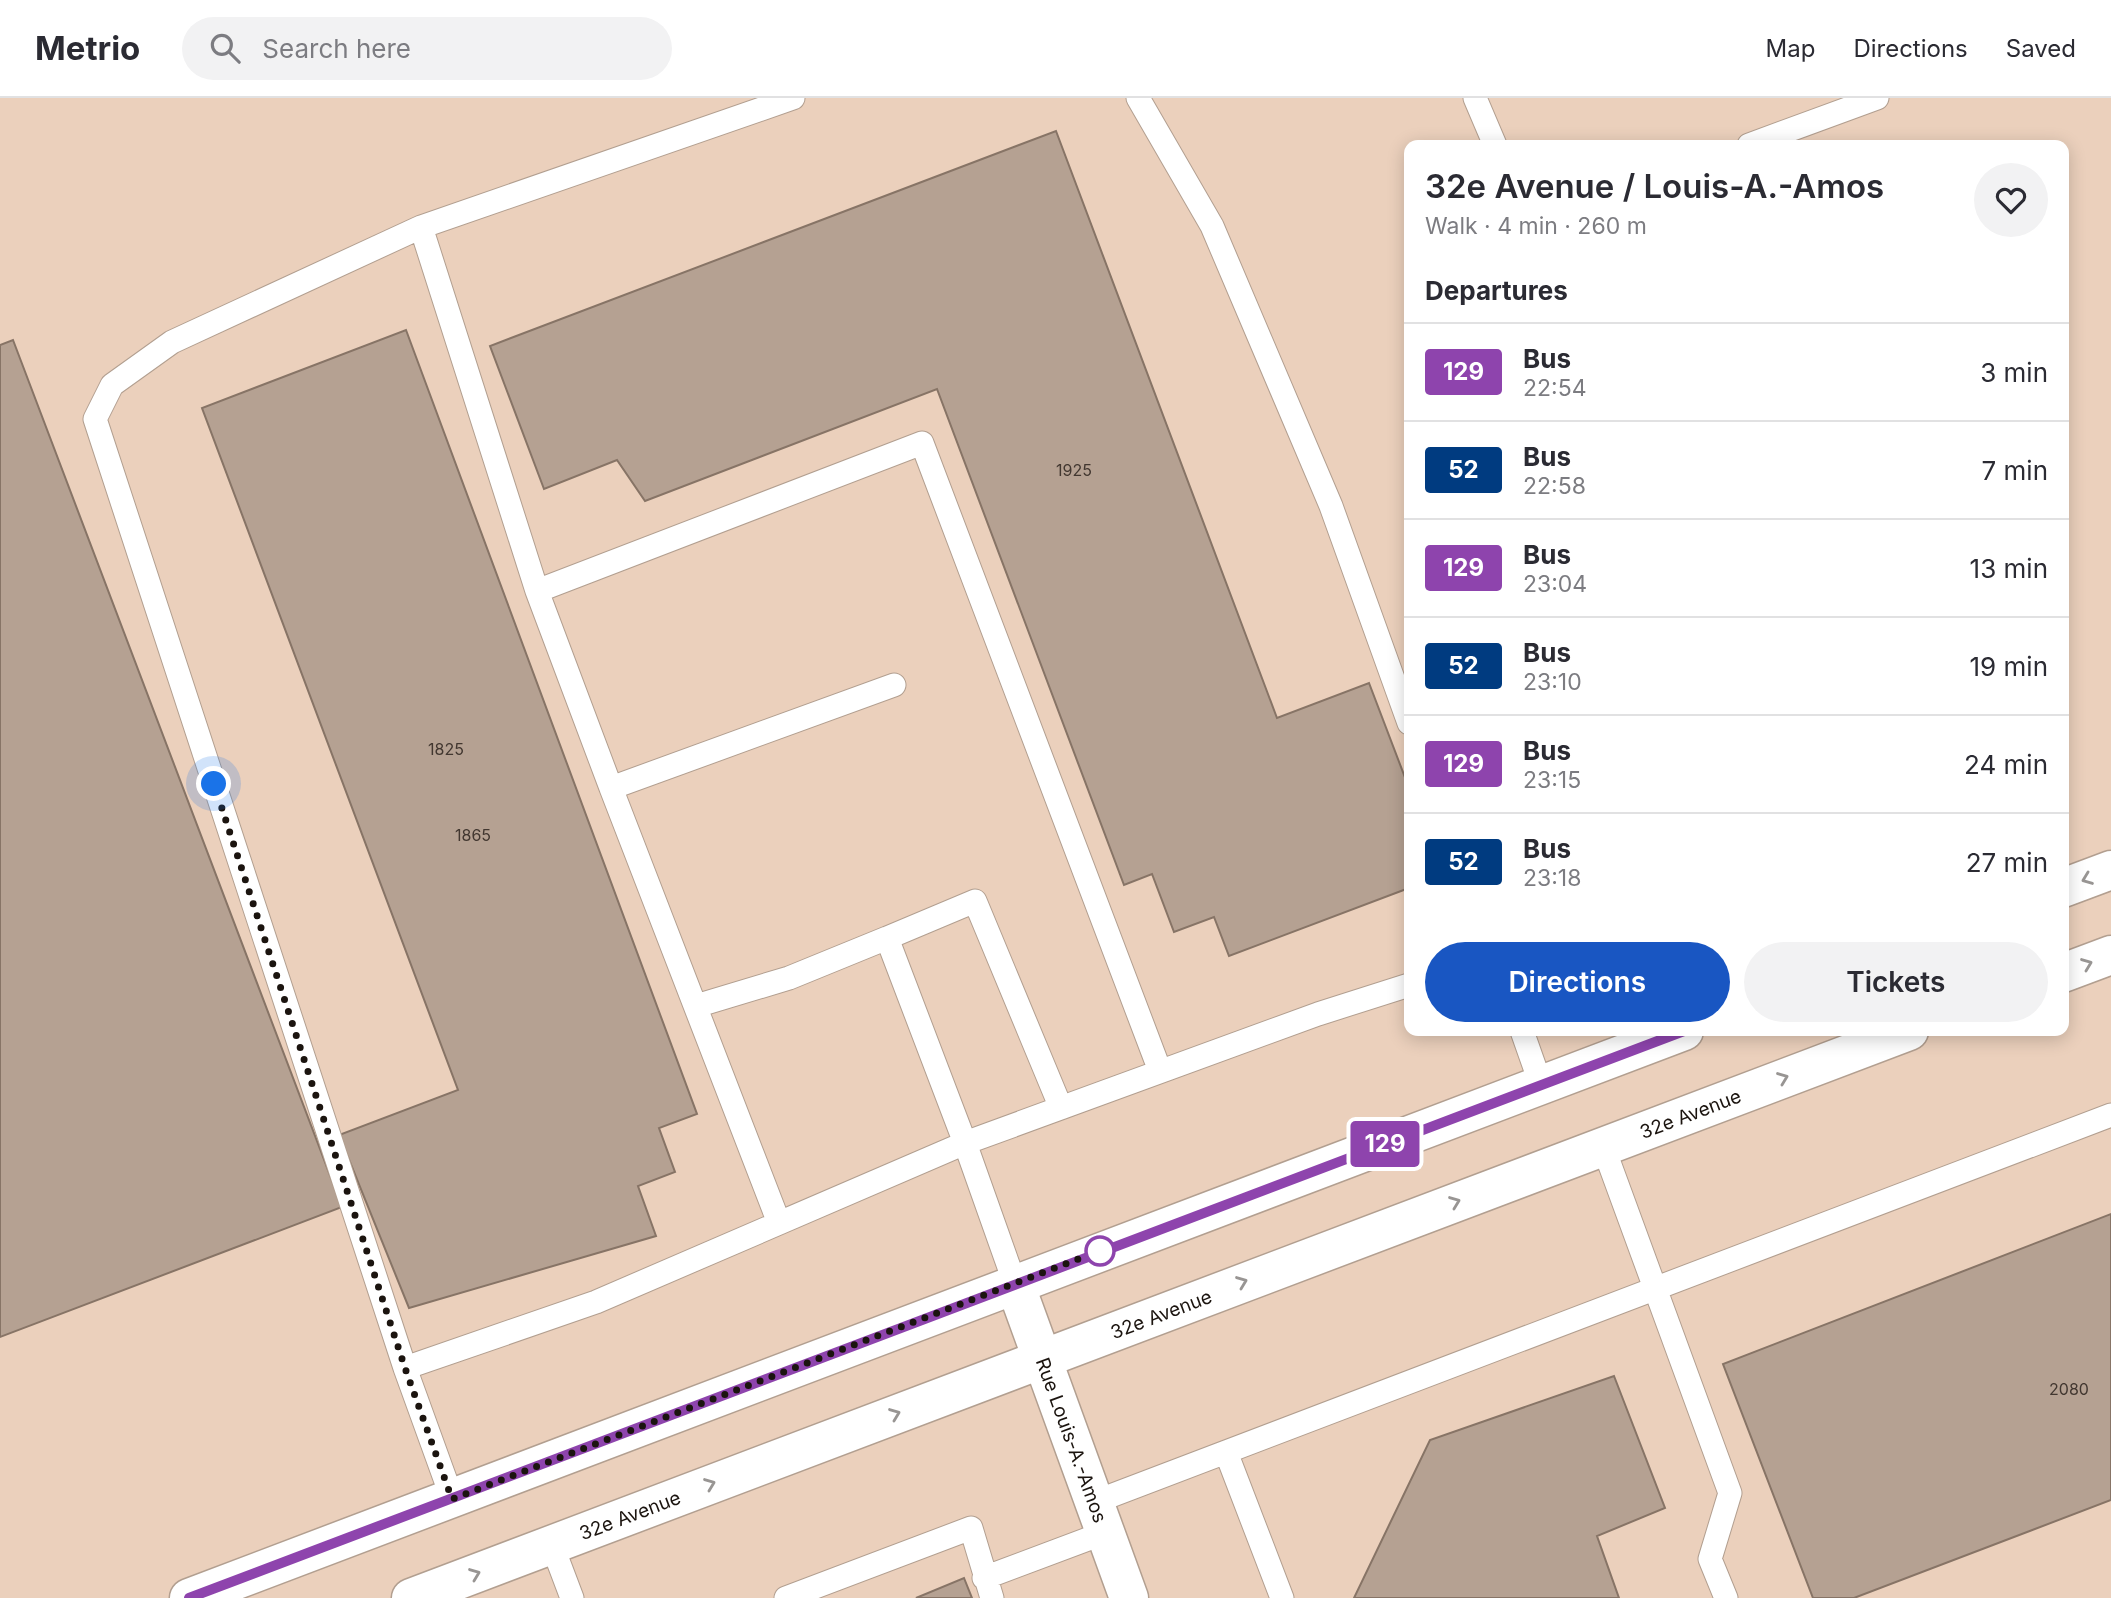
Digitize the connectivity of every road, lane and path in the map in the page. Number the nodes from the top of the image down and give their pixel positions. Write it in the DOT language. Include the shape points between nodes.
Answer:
graph roads {
  1 [pos="793,98"];
  2 [pos="1139,98"];
  3 [pos="1475,98"];
  4 [pos="1877,98"];
  5 [pos="1493,140"];
  6 [pos="1763,140"];
  7 [pos="421,227"];
  8 [pos="537,591"];
  9 [pos="894,685"];
  10 [pos="1404,709"];
  11 [pos="611,788"];
  12 [pos="2111,870"];
  13 [pos="2069,886"];
  14 [pos="887,938"];
  15 [pos="2111,954"];
  16 [pos="2069,970"];
  17 [pos="1404,987"];
  18 [pos="696,1006"];
  19 [pos="1524,1036"];
  20 [pos="1671,1036"];
  21 [pos="1896,1036"];
  22 [pos="1160,1071"];
  23 [pos="1541,1085"];
  24 [pos="1061,1108"];
  25 [pos="2111,1115"];
  26 [pos="965,1143"];
  27 [pos="1604,1146"];
  28 [pos="779,1223"];
  29 [pos="1015,1284"];
  30 [pos="1656,1288"];
  31 [pos="1041,1358"];
  32 [pos="405,1368"];
  33 [pos="1226,1452"];
  34 [pos="452,1499"];
  35 [pos="1098,1518"];
  36 [pos="552,1545"];
  37 [pos="988,1588"];
  38 [pos="189,1598"];
  39 [pos="411,1598"];
  40 [pos="572,1598"];
  41 [pos="786,1598"];
  42 [pos="1129,1598"];
  43 [pos="1282,1598"];
  44 [pos="1726,1598"];
  1 -- 7 [label="lane"];
  2 -- 10 [label="lane" via="1212,226 1331,506"];
  3 -- 5 [label="lane"];
  4 -- 6 [label="lane"];
  7 -- 8 [label="lane"];
  7 -- 32 [label="lane" via="172,342 112,385 95,419"];
  8 -- 11 [label="lane"];
  8 -- 22 [label="lane" via="922,443"];
  9 -- 11 [label="lane"];
  11 -- 18 [label="lane"];
  12 -- 13 [label="street, one-way"];
  14 -- 18 [label="lane" via="789,978"];
  14 -- 24 [label="lane" via="975,901"];
  14 -- 26 [label="lane"];
  16 -- 15 [label="street, one-way"];
  17 -- 22 [label="lane"];
  18 -- 28 [label="lane"];
  19 -- 23 [label="lane"];
  20 -- 23 [label="street"];
  27 -- 21 [label="street, 32e Avenue, one-way"];
  22 -- 24 [label="lane"];
  23 -- 29 [label="street"];
  24 -- 26 [label="lane"];
  25 -- 30 [label="lane"];
  26 -- 28 [label="lane"];
  26 -- 29 [label="lane"];
  27 -- 30 [label="lane"];
  31 -- 27 [label="street, 32e Avenue, one-way"];
  28 -- 32 [label="lane" via="596,1302"];
  29 -- 31 [label="street, Rue Louis-A.-Amos"];
  29 -- 34 [label="street"];
  30 -- 33 [label="lane"];
  30 -- 44 [label="lane" via="1730,1493 1710,1559"];
  31 -- 35 [label="street, Rue Louis-A.-Amos"];
  36 -- 31 [label="street, 32e Avenue, one-way"];
  32 -- 34 [label="lane"];
  33 -- 35 [label="lane"];
  33 -- 43 [label="lane"];
  34 -- 38 [label="street"];
  35 -- 37 [label="lane"];
  35 -- 42 [label="street, Rue Louis-A.-Amos"];
  39 -- 36 [label="street, 32e Avenue, one-way"];
  36 -- 40 [label="lane"];
  37 -- 41 [label="lane" via="971,1528"];
}
